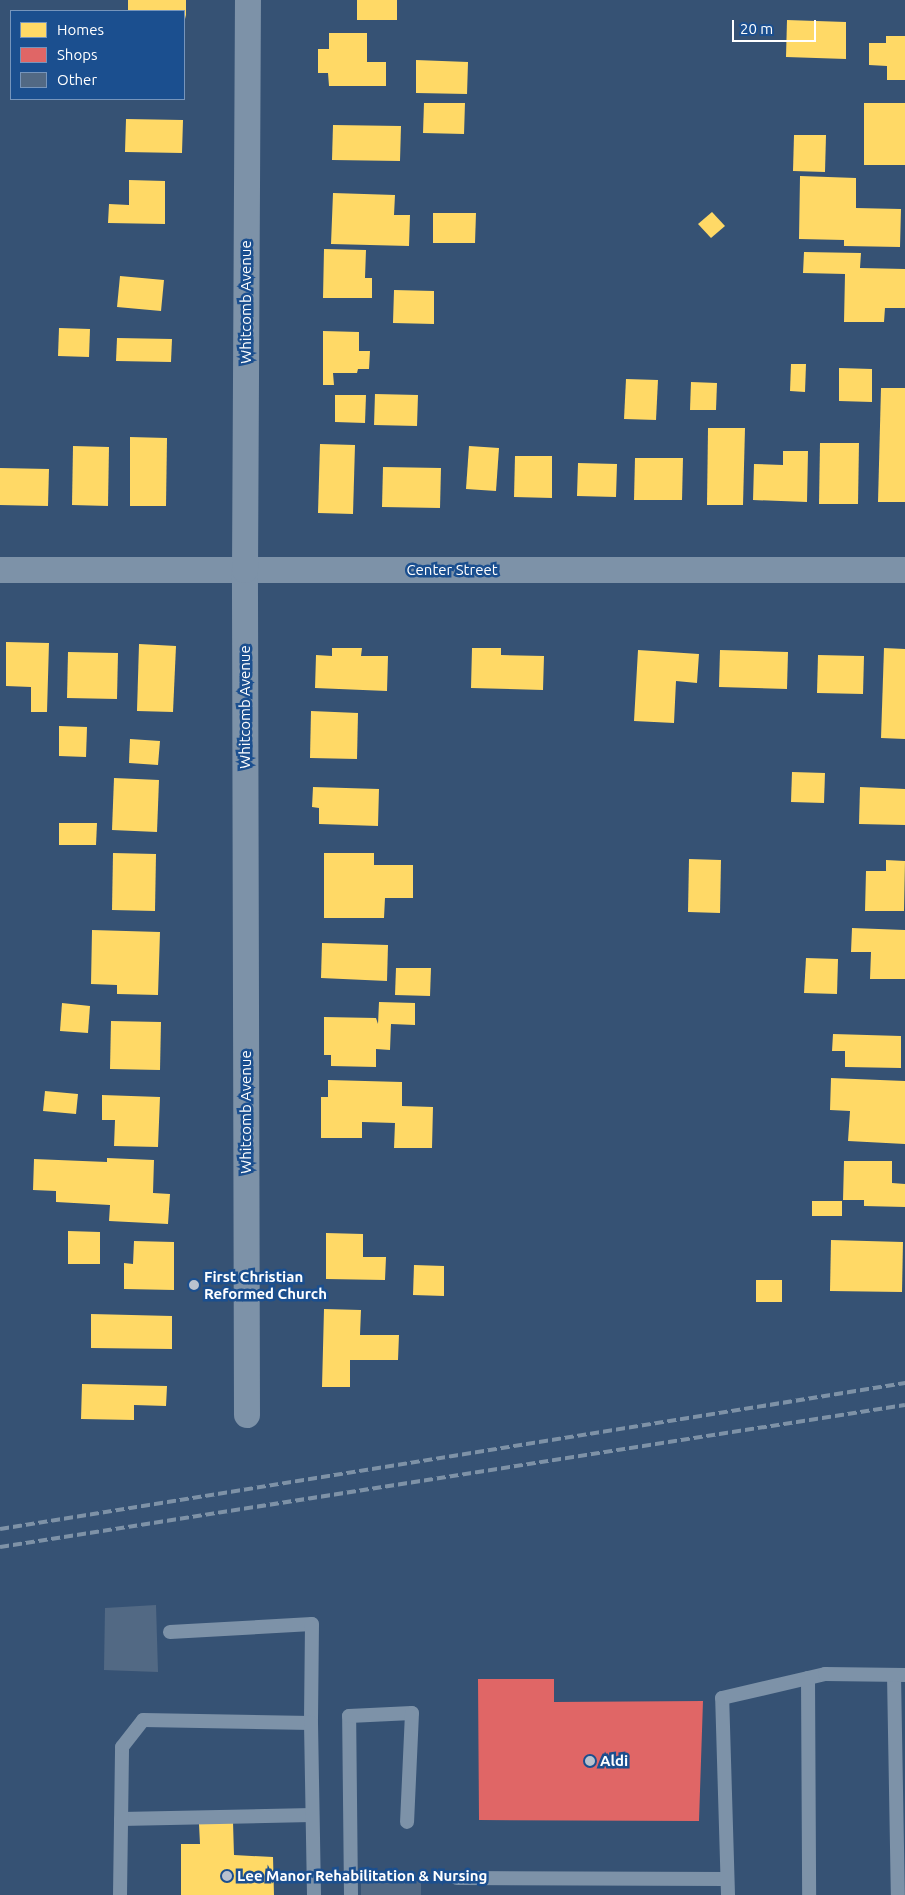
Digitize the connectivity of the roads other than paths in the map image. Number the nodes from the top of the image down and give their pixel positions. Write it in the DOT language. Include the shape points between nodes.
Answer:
graph roads {
  1 [pos="248,0"];
  2 [pos="0,570"];
  3 [pos="245,570"];
  4 [pos="905,570"];
  5 [pos="247,1415"];
  6 [pos="170,1632"];
  7 [pos="900,1675"];
  8 [pos="808,1678"];
  9 [pos="311,1723"];
  10 [pos="312,1816"];
  11 [pos="121,1819"];
  12 [pos="407,1822"];
  13 [pos="457,1878"];
  14 [pos="727,1879"];
  15 [pos="120,1895"];
  16 [pos="314,1895"];
  17 [pos="351,1895"];
  18 [pos="728,1895"];
  19 [pos="809,1895"];
  20 [pos="898,1895"];
  1 -- 3 [label="street, Whitcomb Avenue"];
  2 -- 3 [label="street, Center Street"];
  3 -- 4 [label="street, Center Street"];
  3 -- 5 [label="street, Whitcomb Avenue"];
  6 -- 9 [label="lane" via="312,1624"];
  7 -- 8 [label="lane" via="825,1674"];
  7 -- 20 [label="lane"];
  8 -- 14 [label="lane" via="722,1698"];
  8 -- 19 [label="lane"];
  9 -- 10 [label="lane"];
  9 -- 11 [label="lane" via="143,1720 122,1747"];
  10 -- 11 [label="lane"];
  10 -- 16 [label="lane"];
  11 -- 15 [label="lane"];
  12 -- 17 [label="lane" via="412,1713 349,1716"];
  13 -- 14 [label="lane"];
  14 -- 18 [label="lane"];
}
